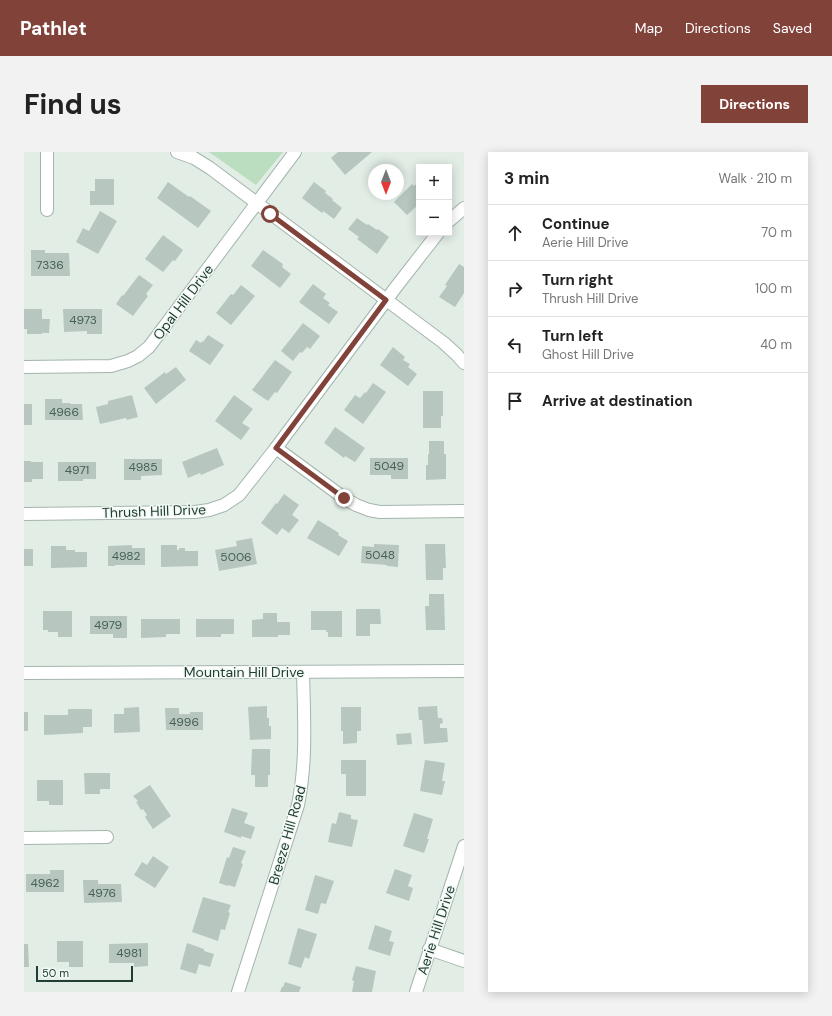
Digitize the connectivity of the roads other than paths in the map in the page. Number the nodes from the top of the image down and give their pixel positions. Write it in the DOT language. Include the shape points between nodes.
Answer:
graph roads {
  1 [pos="46,152"];
  2 [pos="177,152"];
  3 [pos="295,152"];
  4 [pos="256,203"];
  5 [pos="464,208"];
  6 [pos="47,210"];
  7 [pos="452,219"];
  8 [pos="436,236"];
  9 [pos="386,300"];
  10 [pos="464,363"];
  11 [pos="24,367"];
  12 [pos="276,448"];
  13 [pos="464,512"];
  14 [pos="24,514"];
  15 [pos="464,671"];
  16 [pos="303,672"];
  17 [pos="24,674"];
  18 [pos="24,838"];
  19 [pos="107,838"];
  20 [pos="464,846"];
  21 [pos="429,950"];
  22 [pos="464,961"];
  23 [pos="238,992"];
  24 [pos="416,992"];
  1 -- 6 [label="street"];
  2 -- 4 [label="street" via="194,158 210,168"];
  3 -- 4 [label="street, Opal Hill Drive"];
  4 -- 9 [label="street"];
  4 -- 11 [label="street, Opal Hill Drive" via="149,347 138,356 128,362 112,366"];
  5 -- 7 [label="street"];
  8 -- 9 [label="street, Thrush Hill Drive"];
  9 -- 10 [label="street" via="444,343"];
  9 -- 12 [label="street, Thrush Hill Drive"];
  12 -- 13 [label="street" via="344,498 369,510"];
  12 -- 14 [label="street, Thrush Hill Drive" via="239,495 224,505 209,510"];
  15 -- 16 [label="street, Mountain Hill Drive"];
  16 -- 17 [label="street, Mountain Hill Drive"];
  16 -- 23 [label="street, Breeze Hill Road" via="304,774 298,805"];
  18 -- 19 [label="street"];
  20 -- 21 [label="street, Aerie Hill Drive"];
  21 -- 22 [label="street"];
  21 -- 24 [label="street, Aerie Hill Drive"];
}
